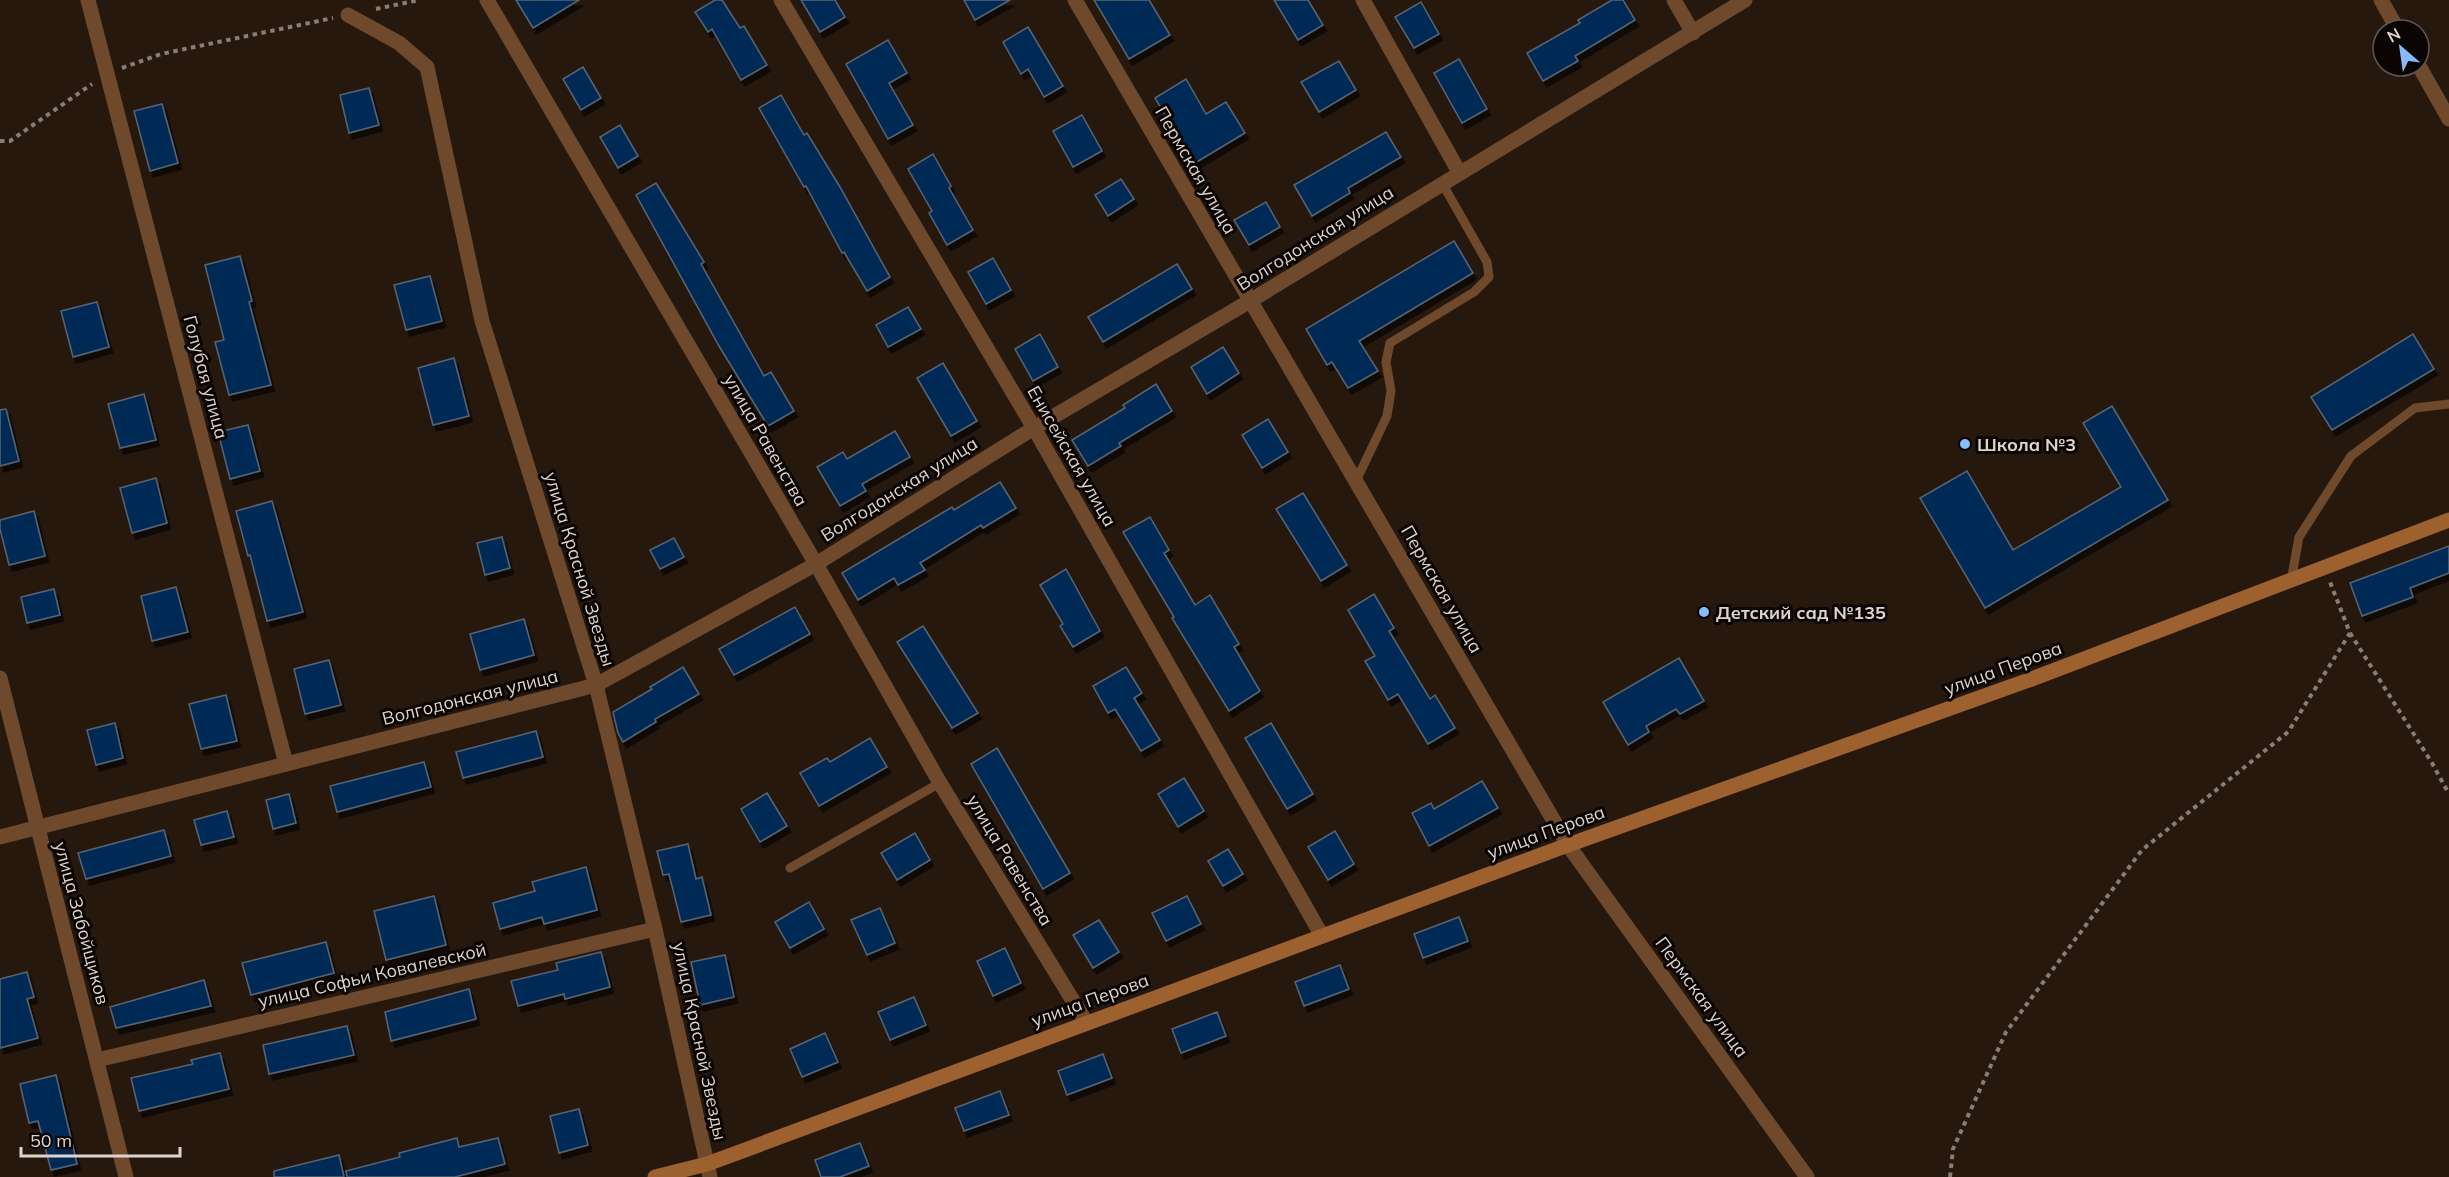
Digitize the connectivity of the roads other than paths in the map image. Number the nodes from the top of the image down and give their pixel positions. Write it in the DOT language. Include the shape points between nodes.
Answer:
graph roads {
  1 [pos="88,0"];
  2 [pos="487,0"];
  3 [pos="781,0"];
  4 [pos="1075,0"];
  5 [pos="1363,0"];
  6 [pos="1674,0"];
  7 [pos="1745,0"];
  8 [pos="2381,0"];
  9 [pos="348,15"];
  10 [pos="2391,18"];
  11 [pos="1693,33"];
  12 [pos="2426,78"];
  13 [pos="2449,120"];
  14 [pos="1459,172"];
  15 [pos="1442,183"];
  16 [pos="1250,301"];
  17 [pos="2449,404"];
  18 [pos="1034,428"];
  19 [pos="1356,481"];
  20 [pos="2449,520"];
  21 [pos="816,564"];
  22 [pos="2291,581"];
  23 [pos="0,678"];
  24 [pos="596,685"];
  25 [pos="286,764"];
  26 [pos="940,783"];
  27 [pos="37,828"];
  28 [pos="0,837"];
  29 [pos="1568,844"];
  30 [pos="790,868"];
  31 [pos="655,928"];
  32 [pos="1322,936"];
  33 [pos="1086,1022"];
  34 [pos="97,1060"];
  35 [pos="708,1170"];
  36 [pos="126,1177"];
  37 [pos="655,1177"];
  38 [pos="1807,1177"];
  1 -- 25 [label="street, Голубая улица"];
  2 -- 21 [label="street, улица Равенства"];
  3 -- 18 [label="street, Енисейская улица"];
  4 -- 16 [label="street, Пермская улица"];
  5 -- 14 [label="street"];
  6 -- 11 [label="street"];
  7 -- 11 [label="street, Волгодонская улица"];
  8 -- 10 [label="street"];
  9 -- 24 [label="street, улица Красной Звезды" via="399,42 427,67 482,321"];
  11 -- 14 [label="street, Волгодонская улица"];
  12 -- 13 [label="street"];
  14 -- 15 [label="street, Волгодонская улица"];
  15 -- 16 [label="street, Волгодонская улица"];
  15 -- 19 [label="lane" via="1487,262 1489,277 1474,292 1390,343 1386,362 1390,391 1387,416"];
  16 -- 18 [label="street, Волгодонская улица"];
  16 -- 19 [label="street, Пермская улица"];
  17 -- 22 [label="lane" via="2415,408 2351,456 2299,537"];
  18 -- 21 [label="street, Волгодонская улица"];
  18 -- 32 [label="street, Енисейская улица"];
  19 -- 29 [label="street, Пермская улица"];
  20 -- 22 [label="main road, улица Перова"];
  21 -- 24 [label="street, Волгодонская улица"];
  21 -- 26 [label="street, улица Равенства"];
  22 -- 29 [label="main road, улица Перова" via="2029,680"];
  23 -- 27 [label="street, улица Забойщиков"];
  24 -- 25 [label="street, Волгодонская улица"];
  24 -- 31 [label="street, улица Красной Звезды"];
  25 -- 27 [label="street, Волгодонская улица"];
  26 -- 30 [label="lane"];
  26 -- 33 [label="street, улица Равенства"];
  27 -- 28 [label="street, Волгодонская улица"];
  27 -- 34 [label="street, улица Забойщиков"];
  29 -- 32 [label="main road, улица Перова"];
  29 -- 38 [label="street, Пермская улица"];
  31 -- 34 [label="street, улица Софьи Ковалевской"];
  31 -- 35 [label="street, улица Красной Звезды"];
  32 -- 33 [label="main road, улица Перова"];
  33 -- 35 [label="main road, улица Перова"];
  34 -- 36 [label="street, улица Забойщиков"];
  35 -- 37 [label="main road, улица Перова"];
}
